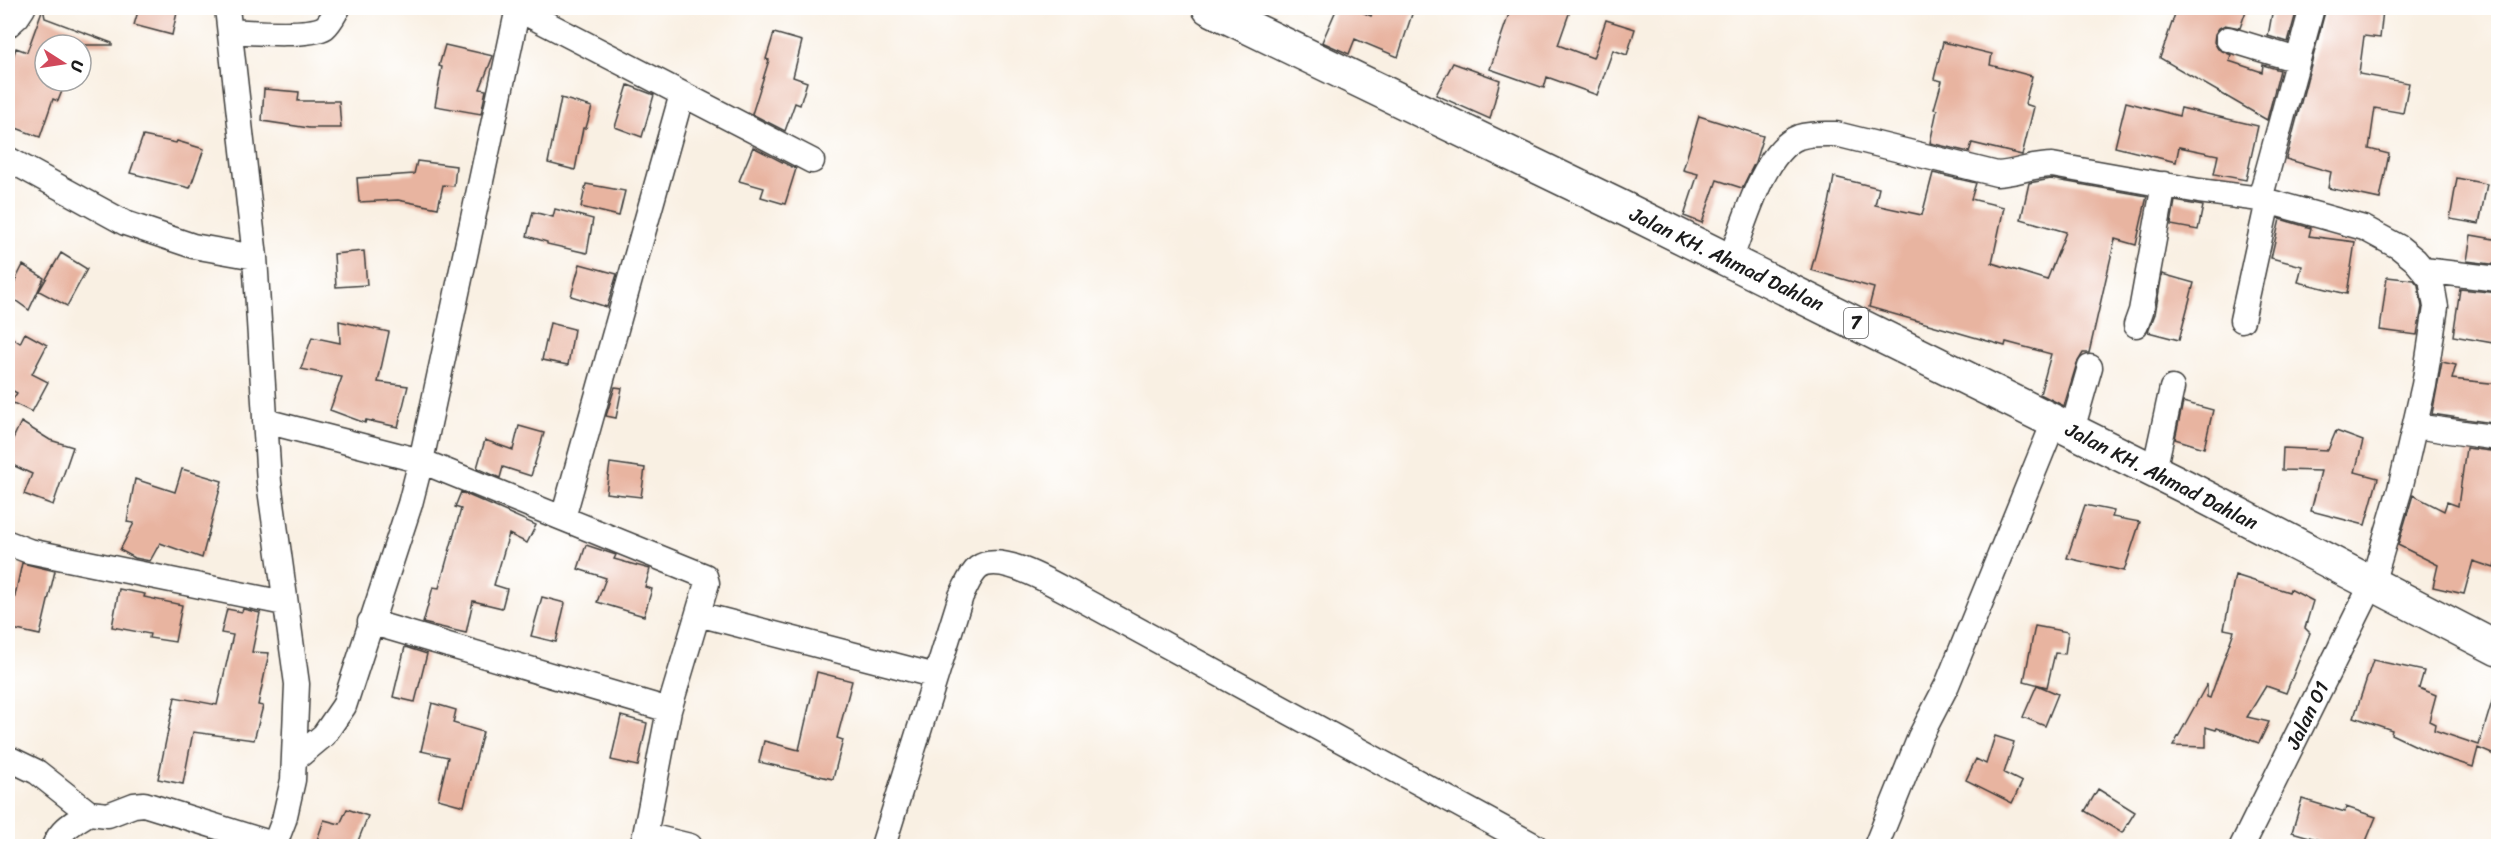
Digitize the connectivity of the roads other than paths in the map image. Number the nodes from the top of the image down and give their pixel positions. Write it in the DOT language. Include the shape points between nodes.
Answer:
graph roads {
  1 [pos="23,8"];
  2 [pos="338,8"];
  3 [pos="517,8"];
  4 [pos="1209,8"];
  5 [pos="2312,8"];
  6 [pos="229,19"];
  7 [pos="8,25"];
  8 [pos="2228,39"];
  9 [pos="2297,60"];
  10 [pos="681,94"];
  11 [pos="8,159"];
  12 [pos="812,161"];
  13 [pos="2164,184"];
  14 [pos="2264,200"];
  15 [pos="255,257"];
  16 [pos="1730,261"];
  17 [pos="2424,270"];
  18 [pos="2499,279"];
  19 [pos="2242,320"];
  20 [pos="2136,326"];
  21 [pos="2090,367"];
  22 [pos="2172,388"];
  23 [pos="265,421"];
  24 [pos="2063,426"];
  25 [pos="2415,426"];
  26 [pos="2499,438"];
  27 [pos="421,461"];
  28 [pos="2154,471"];
  29 [pos="563,518"];
  30 [pos="8,543"];
  31 [pos="2373,584"];
  32 [pos="284,603"];
  33 [pos="698,614"];
  34 [pos="370,622"];
  35 [pos="2499,649"];
  36 [pos="936,676"];
  37 [pos="669,710"];
  38 [pos="8,758"];
  39 [pos="294,760"];
  40 [pos="89,813"];
  41 [pos="643,841"];
  42 [pos="54,846"];
  43 [pos="276,846"];
  44 [pos="690,846"];
  45 [pos="884,846"];
  46 [pos="1535,846"];
  47 [pos="1876,846"];
  48 [pos="2242,846"];
  1 -- 7 [label="street"];
  2 -- 6 [label="street" via="325,27 312,31 264,33"];
  3 -- 10 [label="street"];
  3 -- 27 [label="street"];
  4 -- 16 [label="highway, Jalan KH. Ahmad Dahlan / 7"];
  5 -- 9 [label="street"];
  6 -- 15 [label="street"];
  8 -- 9 [label="street"];
  9 -- 14 [label="street"];
  10 -- 12 [label="street"];
  10 -- 29 [label="street"];
  11 -- 15 [label="street" via="125,223 193,246"];
  13 -- 14 [label="street"];
  13 -- 16 [label="street" via="2052,165 1997,174 1836,134 1812,134 1782,148 1763,175"];
  13 -- 20 [label="street"];
  14 -- 17 [label="street" via="2364,228 2399,247"];
  14 -- 19 [label="street"];
  15 -- 23 [label="street"];
  16 -- 24 [label="highway, Jalan KH. Ahmad Dahlan / 7"];
  17 -- 18 [label="street"];
  17 -- 25 [label="street, Jalan 01" via="2431,279 2436,307"];
  21 -- 24 [label="street"];
  22 -- 28 [label="street"];
  23 -- 27 [label="street"];
  23 -- 32 [label="street"];
  24 -- 28 [label="highway, Jalan KH. Ahmad Dahlan / 7"];
  24 -- 47 [label="street" via="1920,738"];
  25 -- 26 [label="street"];
  25 -- 31 [label="street, Jalan 01"];
  27 -- 29 [label="street"];
  27 -- 34 [label="street"];
  28 -- 31 [label="highway, Jalan KH. Ahmad Dahlan / 7"];
  29 -- 33 [label="street" via="705,576 707,583"];
  30 -- 32 [label="street"];
  31 -- 35 [label="highway, Jalan KH. Ahmad Dahlan / 7"];
  31 -- 48 [label="street, Jalan 01"];
  32 -- 39 [label="street" via="297,684"];
  33 -- 36 [label="street"];
  33 -- 37 [label="street"];
  34 -- 37 [label="street"];
  34 -- 39 [label="street" via="344,706 324,735"];
  36 -- 45 [label="street"];
  36 -- 46 [label="street" via="969,579 978,568 999,562 1074,595"];
  37 -- 41 [label="street"];
  38 -- 40 [label="street" via="37,772"];
  39 -- 43 [label="street" via="293,780"];
  40 -- 42 [label="street" via="68,826"];
  40 -- 43 [label="street" via="108,815 144,804"];
  41 -- 44 [label="street"];
}
